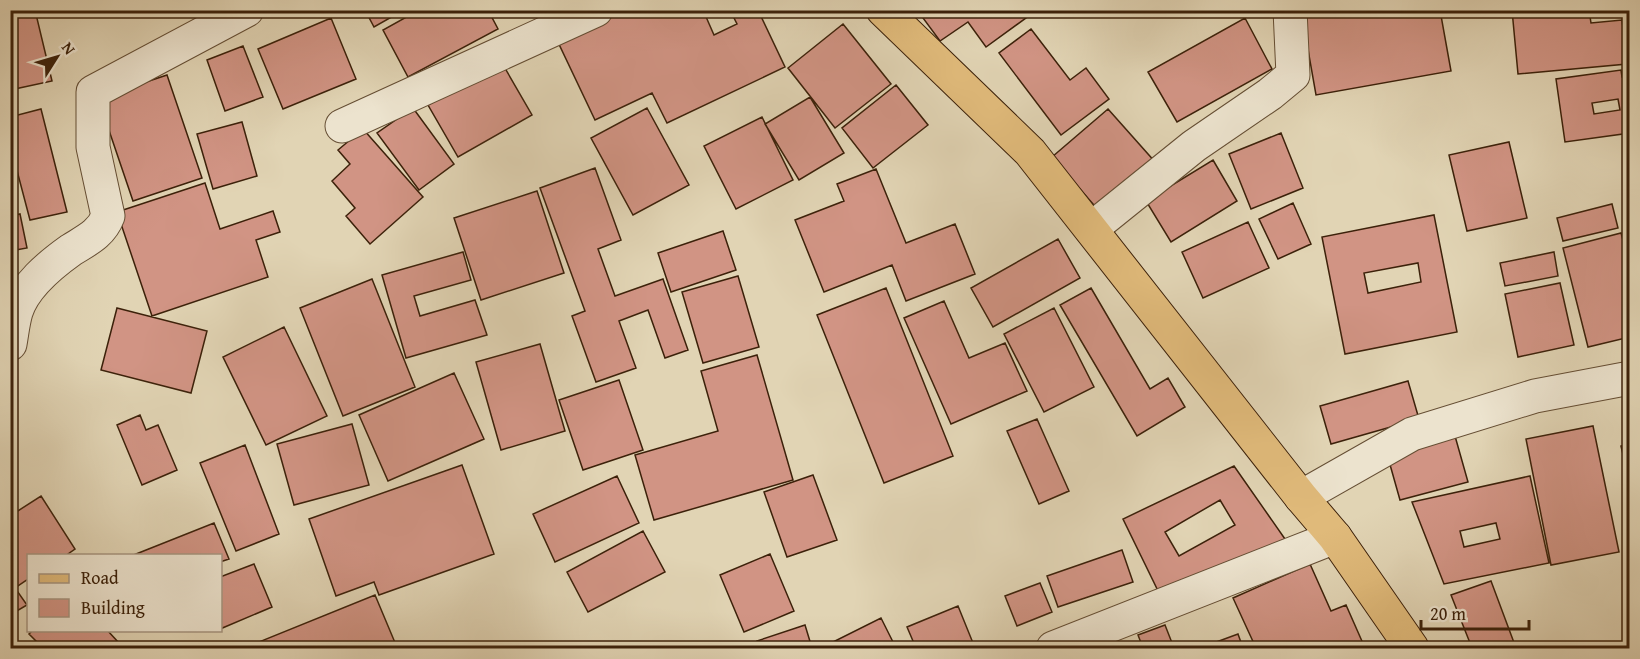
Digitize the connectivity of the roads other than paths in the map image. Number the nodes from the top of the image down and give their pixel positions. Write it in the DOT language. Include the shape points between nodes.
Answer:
graph roads {
  1 [pos="247,10"];
  2 [pos="596,10"];
  3 [pos="883,10"];
  4 [pos="1290,10"];
  5 [pos="342,126"];
  6 [pos="1091,229"];
  7 [pos="10,344"];
  8 [pos="1629,378"];
  9 [pos="1301,497"];
  10 [pos="1335,537"];
  11 [pos="1053,648"];
  12 [pos="1412,648"];
  1 -- 7 [label="street" via="93,92 93,147 108,216 96,235 64,255 22,296"];
  2 -- 5 [label="street"];
  3 -- 6 [label="main road" via="1030,152"];
  4 -- 6 [label="street" via="1293,75 1194,146"];
  6 -- 9 [label="main road"];
  8 -- 9 [label="street" via="1535,396 1412,434"];
  9 -- 10 [label="main road"];
  10 -- 11 [label="street"];
  10 -- 12 [label="main road"];
}
